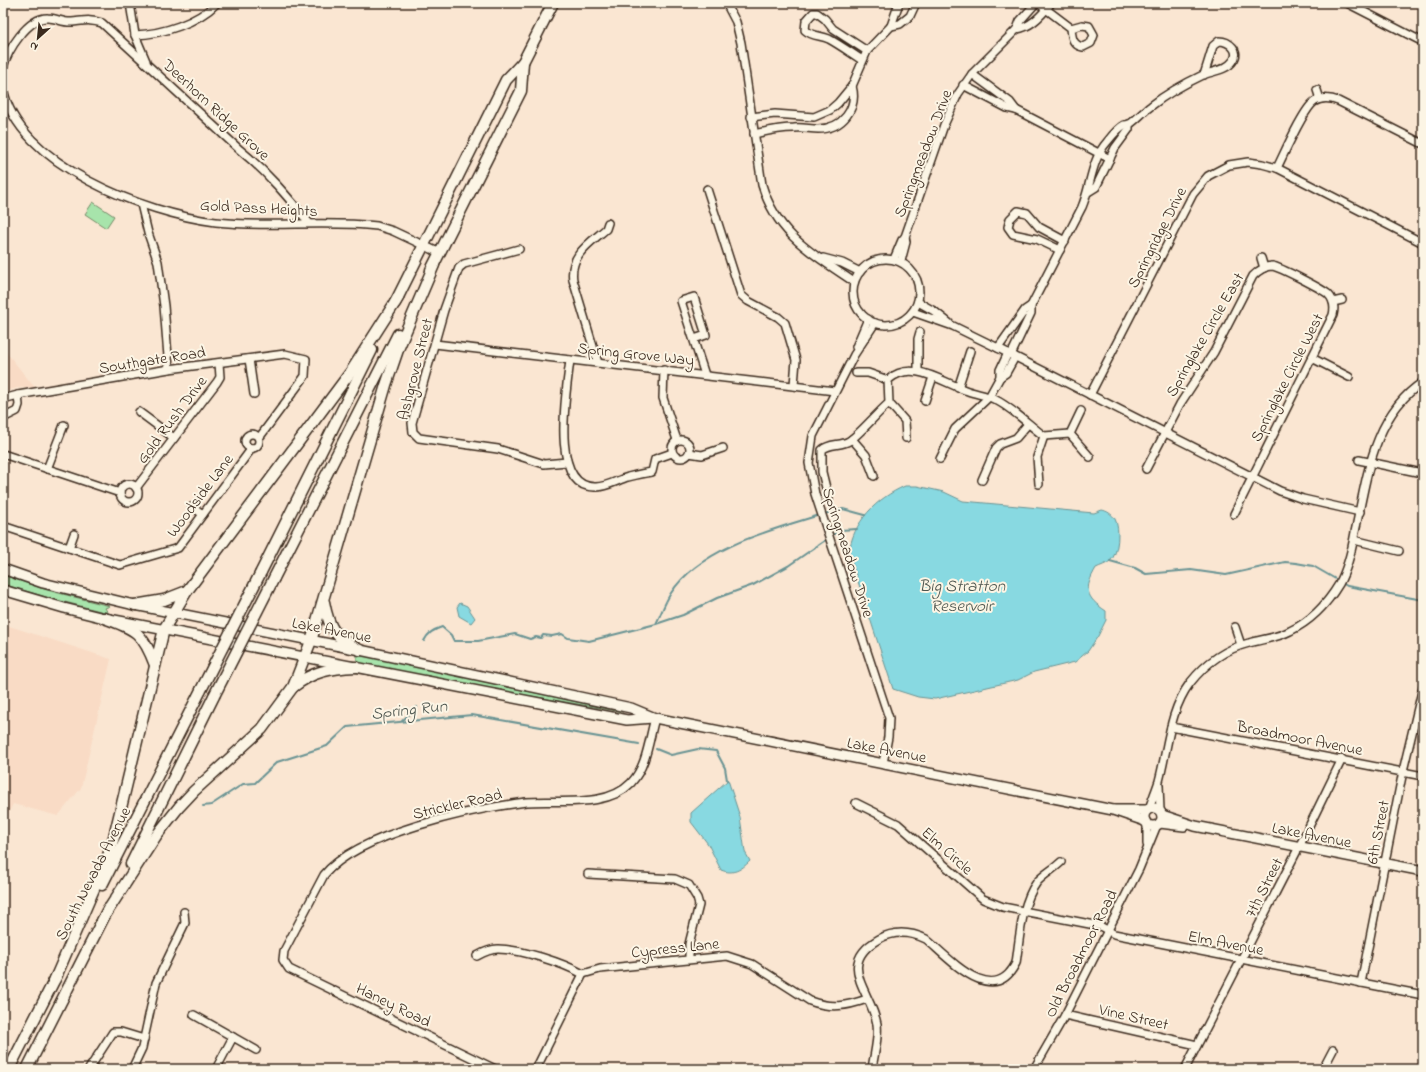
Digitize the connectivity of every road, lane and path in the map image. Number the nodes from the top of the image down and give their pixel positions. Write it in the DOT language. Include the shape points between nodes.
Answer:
graph roads {
  1 [pos="130,3"];
  2 [pos="217,3"];
  3 [pos="553,3"];
  4 [pos="727,3"];
  5 [pos="899,3"];
  6 [pos="916,3"];
  7 [pos="1037,3"];
  8 [pos="1051,3"];
  9 [pos="1349,3"];
  10 [pos="1046,9"];
  11 [pos="891,26"];
  12 [pos="1071,28"];
  13 [pos="1017,29"];
  14 [pos="135,35"];
  15 [pos="1423,42"];
  16 [pos="867,51"];
  17 [pos="862,60"];
  18 [pos="523,62"];
  19 [pos="147,63"];
  20 [pos="3,68"];
  21 [pos="972,74"];
  22 [pos="1204,75"];
  23 [pos="852,86"];
  24 [pos="963,86"];
  25 [pos="3,88"];
  26 [pos="1317,90"];
  27 [pos="1320,99"];
  28 [pos="1016,110"];
  29 [pos="751,117"];
  30 [pos="803,117"];
  31 [pos="1129,124"];
  32 [pos="804,127"];
  33 [pos="754,134"];
  34 [pos="1423,144"];
  35 [pos="1100,153"];
  36 [pos="1110,159"];
  37 [pos="1277,168"];
  38 [pos="707,189"];
  39 [pos="1088,192"];
  40 [pos="141,204"];
  41 [pos="309,223"];
  42 [pos="608,223"];
  43 [pos="1065,241"];
  44 [pos="1423,243"];
  45 [pos="424,245"];
  46 [pos="519,249"];
  47 [pos="1060,250"];
  48 [pos="440,253"];
  49 [pos="818,256"];
  50 [pos="1261,258"];
  51 [pos="898,260"];
  52 [pos="434,265"];
  53 [pos="1264,268"];
  54 [pos="860,272"];
  55 [pos="1301,280"];
  56 [pos="854,282"];
  57 [pos="398,298"];
  58 [pos="1342,300"];
  59 [pos="918,302"];
  60 [pos="1333,302"];
  61 [pos="1031,306"];
  62 [pos="913,312"];
  63 [pos="868,319"];
  64 [pos="875,323"];
  65 [pos="953,326"];
  66 [pos="920,332"];
  67 [pos="694,339"];
  68 [pos="435,344"];
  69 [pos="998,348"];
  70 [pos="970,351"];
  71 [pos="854,355"];
  72 [pos="1011,355"];
  73 [pos="1312,358"];
  74 [pos="249,359"];
  75 [pos="570,360"];
  76 [pos="219,363"];
  77 [pos="598,363"];
  78 [pos="168,369"];
  79 [pos="664,370"];
  80 [pos="918,371"];
  81 [pos="856,373"];
  82 [pos="705,375"];
  83 [pos="933,377"];
  84 [pos="1349,377"];
  85 [pos="888,380"];
  86 [pos="1423,382"];
  87 [pos="794,385"];
  88 [pos="958,388"];
  89 [pos="835,391"];
  90 [pos="254,394"];
  91 [pos="18,395"];
  92 [pos="1090,395"];
  93 [pos="989,397"];
  94 [pos="3,399"];
  95 [pos="925,401"];
  96 [pos="888,403"];
  97 [pos="1081,411"];
  98 [pos="139,412"];
  99 [pos="3,418"];
  100 [pos="64,424"];
  101 [pos="1028,424"];
  102 [pos="1164,433"];
  103 [pos="1070,434"];
  104 [pos="1044,436"];
  105 [pos="174,438"];
  106 [pos="259,438"];
  107 [pos="906,438"];
  108 [pos="852,439"];
  109 [pos="677,440"];
  110 [pos="252,448"];
  111 [pos="723,448"];
  112 [pos="672,453"];
  113 [pos="689,453"];
  114 [pos="3,454"];
  115 [pos="1090,458"];
  116 [pos="940,460"];
  117 [pos="1359,460"];
  118 [pos="567,462"];
  119 [pos="1371,463"];
  120 [pos="47,469"];
  121 [pos="1146,469"];
  122 [pos="1423,471"];
  123 [pos="874,476"];
  124 [pos="1251,478"];
  125 [pos="982,480"];
  126 [pos="1039,484"];
  127 [pos="136,488"];
  128 [pos="120,493"];
  129 [pos="829,500"];
  130 [pos="192,507"];
  131 [pos="1360,512"];
  132 [pos="203,514"];
  133 [pos="1234,514"];
  134 [pos="3,526"];
  135 [pos="74,534"];
  136 [pos="1354,540"];
  137 [pos="69,548"];
  138 [pos="1399,551"];
  139 [pos="3,569"];
  140 [pos="3,590"];
  141 [pos="187,591"];
  142 [pos="323,600"];
  143 [pos="135,605"];
  144 [pos="173,614"];
  145 [pos="104,618"];
  146 [pos="1234,627"];
  147 [pos="164,629"];
  148 [pos="311,641"];
  149 [pos="1241,645"];
  150 [pos="360,650"];
  151 [pos="305,656"];
  152 [pos="155,665"];
  153 [pos="356,667"];
  154 [pos="293,687"];
  155 [pos="1423,687"];
  156 [pos="655,718"];
  157 [pos="1171,727"];
  158 [pos="1342,759"];
  159 [pos="883,763"];
  160 [pos="1403,771"];
  161 [pos="1423,776"];
  162 [pos="1159,782"];
  163 [pos="856,803"];
  164 [pos="1113,810"];
  165 [pos="1148,810"];
  166 [pos="1155,820"];
  167 [pos="1299,847"];
  168 [pos="1061,862"];
  169 [pos="1386,864"];
  170 [pos="1423,871"];
  171 [pos="588,874"];
  172 [pos="1024,910"];
  173 [pos="184,912"];
  174 [pos="105,915"];
  175 [pos="1106,930"];
  176 [pos="477,956"];
  177 [pos="689,959"];
  178 [pos="1242,959"];
  179 [pos="283,960"];
  180 [pos="583,974"];
  181 [pos="55,979"];
  182 [pos="1361,983"];
  183 [pos="1423,995"];
  184 [pos="867,999"];
  185 [pos="1065,1014"];
  186 [pos="194,1015"];
  187 [pos="233,1037"];
  188 [pos="144,1039"];
  189 [pos="1198,1045"];
  190 [pos="256,1050"];
  191 [pos="1333,1050"];
  192 [pos="9,1069"];
  193 [pos="26,1069"];
  194 [pos="89,1069"];
  195 [pos="132,1069"];
  196 [pos="216,1069"];
  197 [pos="495,1069"];
  198 [pos="536,1069"];
  199 [pos="872,1069"];
  200 [pos="1034,1069"];
  201 [pos="1185,1069"];
  202 [pos="1323,1069"];
  1 -- 14 [label="street, Deerhorn Ridge Grove"];
  2 -- 14 [label="street" via="202,14 157,34"];
  3 -- 18 [label="highway"];
  4 -- 29 [label="street" via="738,31"];
  5 -- 11 [label="street"];
  6 -- 11 [label="street" via="910,16 900,24"];
  7 -- 10 [label="street"];
  7 -- 13 [label="street, Springmeadow Drive" via="1020,21"];
  8 -- 10 [label="street, Springmeadow Drive"];
  9 -- 15 [label="street"];
  10 -- 12 [label="street"];
  10 -- 13 [label="street, Springmeadow Drive" via="1025,28"];
  11 -- 16 [label="street"];
  13 -- 21 [label="street, Springmeadow Drive"];
  14 -- 19 [label="street, Deerhorn Ridge Grove"];
  16 -- 17 [label="street"];
  16 -- 17 [label="street" via="833,29 817,12 806,21 805,30 808,33 827,38"];
  17 -- 23 [label="street"];
  18 -- 45 [label="highway" via="506,80"];
  18 -- 48 [label="highway" via="521,91"];
  19 -- 20 [label="street" via="102,23 92,19 71,22 48,18 35,21 27,28 10,50"];
  19 -- 41 [label="street, Deerhorn Ridge Grove" via="258,164"];
  21 -- 24 [label="street, Springmeadow Drive"];
  21 -- 28 [label="street" via="1010,102"];
  22 -- 22 [label="street" via="1232,62 1236,55 1232,46 1224,41 1213,46"];
  22 -- 31 [label="street" via="1157,100"];
  23 -- 30 [label="street" via="830,110"];
  23 -- 32 [label="street" via="854,102 843,120 825,128"];
  24 -- 28 [label="street"];
  24 -- 51 [label="street, Springmeadow Drive" via="944,125"];
  25 -- 40 [label="street, Gold Pass Heights" via="8,107 18,123 42,148 71,171 104,189"];
  26 -- 27 [label="street"];
  27 -- 34 [label="street" via="1338,101"];
  27 -- 37 [label="street" via="1307,111"];
  28 -- 35 [label="street"];
  29 -- 30 [label="street" via="775,114"];
  29 -- 33 [label="street"];
  30 -- 32 [label="street"];
  31 -- 35 [label="street" via="1123,126 1106,142"];
  31 -- 36 [label="street" via="1129,129"];
  32 -- 33 [label="street"];
  33 -- 49 [label="street" via="762,185 776,218 791,236"];
  35 -- 36 [label="street"];
  35 -- 39 [label="street"];
  36 -- 39 [label="street" via="1096,187"];
  37 -- 44 [label="street, Springridge Drive"];
  37 -- 92 [label="street, Springridge Drive" via="1255,162 1230,165 1212,174 1197,188"];
  38 -- 87 [label="street" via="741,295 785,324 796,360"];
  39 -- 43 [label="street"];
  40 -- 41 [label="street, Gold Pass Heights" via="217,222"];
  40 -- 78 [label="street" via="158,262"];
  41 -- 45 [label="street, Gold Pass Heights" via="377,226"];
  42 -- 77 [label="street" via="606,229 581,251 572,271"];
  43 -- 47 [label="street"];
  43 -- 47 [label="street" via="1039,227 1027,213 1018,211 1010,219 1008,227 1013,234 1030,236"];
  45 -- 48 [label="street, Gold Pass Heights"];
  45 -- 57 [label="highway"];
  46 -- 68 [label="street, Ashgrove Street" via="464,264 459,268"];
  47 -- 61 [label="street"];
  48 -- 52 [label="highway"];
  49 -- 54 [label="street" via="842,263"];
  49 -- 56 [label="street"];
  50 -- 53 [label="street"];
  51 -- 54 [label="street" via="876,260"];
  51 -- 59 [label="street" via="910,269 917,279 920,290"];
  52 -- 142 [label="highway" via="399,347 386,385"];
  52 -- 174 [label="highway, South Nevada Avenue, bridge"];
  53 -- 55 [label="street, Springlake Circle East" via="1272,266"];
  53 -- 102 [label="street, Springlake Circle East" via="1253,276 1212,356"];
  54 -- 56 [label="street"];
  55 -- 60 [label="street, Springlake Circle West" via="1324,292"];
  56 -- 63 [label="street" via="855,304"];
  57 -- 141 [label="highway" via="346,378"];
  57 -- 181 [label="highway, South Nevada Avenue, bridge"];
  58 -- 60 [label="street"];
  59 -- 62 [label="street"];
  59 -- 65 [label="street"];
  60 -- 73 [label="street, Springlake Circle West" via="1333,315"];
  61 -- 69 [label="street" via="1025,310"];
  61 -- 72 [label="street" via="1031,313"];
  62 -- 64 [label="street" via="894,324"];
  62 -- 65 [label="street"];
  63 -- 64 [label="street"];
  63 -- 71 [label="street, Springmeadow Drive"];
  64 -- 71 [label="street, Springmeadow Drive"];
  65 -- 69 [label="street"];
  66 -- 80 [label="street"];
  67 -- 67 [label="street" via="681,301 694,297 706,335"];
  67 -- 82 [label="street"];
  68 -- 75 [label="street, Spring Grove Way"];
  68 -- 118 [label="street, Ashgrove Street" via="412,423 415,435 423,439 498,449 544,464"];
  69 -- 72 [label="street"];
  70 -- 88 [label="street"];
  71 -- 89 [label="street, Springmeadow Drive"];
  72 -- 92 [label="street"];
  72 -- 93 [label="street" via="1000,370 1000,377"];
  73 -- 84 [label="street"];
  73 -- 124 [label="street, Springlake Circle West"];
  74 -- 76 [label="street, Southgate Road"];
  74 -- 90 [label="street"];
  74 -- 106 [label="street, Southgate Road" via="285,354 306,359 305,376"];
  75 -- 77 [label="street, Spring Grove Way"];
  75 -- 118 [label="street" via="564,421"];
  76 -- 78 [label="street, Southgate Road"];
  76 -- 105 [label="street, Gold Rush Drive" via="218,382"];
  77 -- 79 [label="street, Spring Grove Way"];
  78 -- 91 [label="street, Southgate Road"];
  79 -- 82 [label="street, Spring Grove Way"];
  79 -- 109 [label="street" via="664,398"];
  80 -- 83 [label="street"];
  80 -- 85 [label="street" via="908,371"];
  81 -- 85 [label="street" via="868,373"];
  82 -- 87 [label="street, Spring Grove Way"];
  83 -- 88 [label="street"];
  83 -- 95 [label="street"];
  85 -- 96 [label="street"];
  86 -- 119 [label="street, Old Broadmoor Road" via="1404,396 1388,416"];
  87 -- 89 [label="street, Spring Grove Way"];
  88 -- 93 [label="street"];
  89 -- 159 [label="street, Springmeadow Drive" via="810,445 809,472 889,718"];
  91 -- 94 [label="street, Southgate Road"];
  91 -- 99 [label="street" via="17,411"];
  92 -- 102 [label="street"];
  93 -- 101 [label="street"];
  93 -- 116 [label="street" via="954,429"];
  96 -- 107 [label="street" via="905,421"];
  96 -- 108 [label="street"];
  97 -- 103 [label="street"];
  98 -- 105 [label="street"];
  100 -- 120 [label="street"];
  101 -- 104 [label="street"];
  101 -- 125 [label="street" via="1016,438 996,448"];
  102 -- 121 [label="street, Springlake Circle East"];
  102 -- 124 [label="street"];
  103 -- 104 [label="street"];
  103 -- 115 [label="street"];
  104 -- 126 [label="street" via="1037,457"];
  105 -- 127 [label="street, Gold Rush Drive"];
  106 -- 110 [label="street" via="259,444"];
  106 -- 110 [label="street" via="253,433 246,437 246,445"];
  108 -- 123 [label="street" via="866,454"];
  108 -- 129 [label="street" via="827,446 822,450 822,472"];
  109 -- 112 [label="street" via="672,446"];
  109 -- 113 [label="street" via="687,442 690,447"];
  110 -- 132 [label="street, Woodside Lane"];
  111 -- 113 [label="street" via="702,454"];
  112 -- 113 [label="street" via="681,458"];
  112 -- 118 [label="street" via="655,459 652,472 597,487 579,483"];
  114 -- 120 [label="street"];
  117 -- 119 [label="street"];
  119 -- 122 [label="street"];
  119 -- 131 [label="street, Old Broadmoor Road"];
  120 -- 128 [label="street"];
  124 -- 131 [label="street" via="1289,495"];
  124 -- 133 [label="street, Springlake Circle West"];
  127 -- 128 [label="street" via="128,485"];
  127 -- 128 [label="street" via="138,495 133,501 125,501"];
  130 -- 132 [label="street"];
  131 -- 136 [label="street, Old Broadmoor Road"];
  132 -- 137 [label="street, Woodside Lane" via="178,548 120,565"];
  134 -- 137 [label="street, Woodside Lane"];
  135 -- 137 [label="street"];
  136 -- 138 [label="street"];
  136 -- 149 [label="street, Old Broadmoor Road" via="1344,572 1334,592 1313,616 1290,632"];
  139 -- 143 [label="main road, Lake Avenue" via="50,585"];
  140 -- 145 [label="main road, Lake Avenue"];
  141 -- 143 [label="highway" via="164,600"];
  141 -- 144 [label="highway"];
  142 -- 148 [label="highway"];
  142 -- 150 [label="highway" via="327,617 336,634"];
  143 -- 144 [label="main road, Lake Avenue"];
  144 -- 147 [label="highway"];
  144 -- 148 [label="main road, Lake Avenue"];
  145 -- 147 [label="main road, Lake Avenue"];
  145 -- 152 [label="highway" via="119,623 141,636"];
  146 -- 149 [label="street"];
  147 -- 151 [label="main road, Lake Avenue"];
  147 -- 152 [label="highway"];
  148 -- 150 [label="main road, Lake Avenue"];
  148 -- 151 [label="highway"];
  149 -- 157 [label="street, Old Broadmoor Road" via="1218,656 1195,678 1180,699"];
  150 -- 156 [label="main road, Lake Avenue" via="631,708"];
  151 -- 153 [label="main road, Lake Avenue"];
  151 -- 154 [label="highway"];
  152 -- 181 [label="highway" via="114,837"];
  153 -- 154 [label="highway" via="334,668 316,673"];
  153 -- 156 [label="main road, Lake Avenue" via="627,720"];
  154 -- 174 [label="highway" via="262,730 194,790 179,807 156,836"];
  155 -- 160 [label="street, 6th Street"];
  156 -- 159 [label="main road, Lake Avenue"];
  156 -- 179 [label="street, Strickler Road" via="642,766 631,783 617,793 590,800 525,802 452,816 390,835 348,853 324,874 284,951"];
  157 -- 158 [label="street, Broadmoor Avenue"];
  157 -- 162 [label="street, Old Broadmoor Road"];
  158 -- 160 [label="street, Broadmoor Avenue"];
  158 -- 167 [label="street, 7th Street"];
  159 -- 164 [label="main road, Lake Avenue"];
  160 -- 161 [label="street, Broadmoor Avenue"];
  160 -- 169 [label="street, 6th Street"];
  162 -- 165 [label="street, Old Broadmoor Road"];
  162 -- 166 [label="street, Old Broadmoor Road"];
  163 -- 172 [label="street, Elm Circle" via="898,824 983,899 1003,907"];
  164 -- 165 [label="main road, Lake Avenue"];
  164 -- 166 [label="main road, Lake Avenue"];
  165 -- 166 [label="main road, Lake Avenue" via="1155,808"];
  166 -- 167 [label="main road, Lake Avenue"];
  166 -- 175 [label="street, Old Broadmoor Road" via="1139,870"];
  167 -- 169 [label="main road, Lake Avenue"];
  167 -- 178 [label="street, 7th Street"];
  168 -- 172 [label="street" via="1037,883"];
  169 -- 170 [label="main road, Lake Avenue"];
  169 -- 182 [label="street, 6th Street"];
  171 -- 177 [label="street" via="675,879 689,885 699,905 689,944"];
  172 -- 175 [label="street, Elm Avenue" via="1100,926"];
  172 -- 184 [label="street" via="1016,963 1001,980 978,980 926,939 917,935 898,933 873,943 858,962 861,988"];
  173 -- 188 [label="street" via="185,923 154,989"];
  174 -- 193 [label="highway, South Nevada Avenue"];
  175 -- 178 [label="street, Elm Avenue" via="1114,934"];
  175 -- 185 [label="street, Old Broadmoor Road"];
  176 -- 180 [label="street" via="498,949 511,951 570,967"];
  177 -- 180 [label="street, Cypress Lane" via="600,969"];
  177 -- 184 [label="street, Cypress Lane" via="726,956 744,960 819,1005 838,1007"];
  178 -- 182 [label="street, Elm Avenue"];
  178 -- 189 [label="street, 7th Street"];
  179 -- 197 [label="street, Haney Road" via="289,969"];
  180 -- 198 [label="street"];
  181 -- 192 [label="highway, South Nevada Avenue"];
  182 -- 183 [label="street, Elm Avenue"];
  184 -- 199 [label="street" via="874,1014 877,1031"];
  185 -- 189 [label="street, Vine Street"];
  185 -- 200 [label="street, Old Broadmoor Road"];
  186 -- 187 [label="street"];
  187 -- 190 [label="street"];
  187 -- 196 [label="street"];
  188 -- 194 [label="street" via="113,1032"];
  188 -- 195 [label="street"];
  189 -- 201 [label="street, 7th Street"];
  191 -- 202 [label="street"];
}
